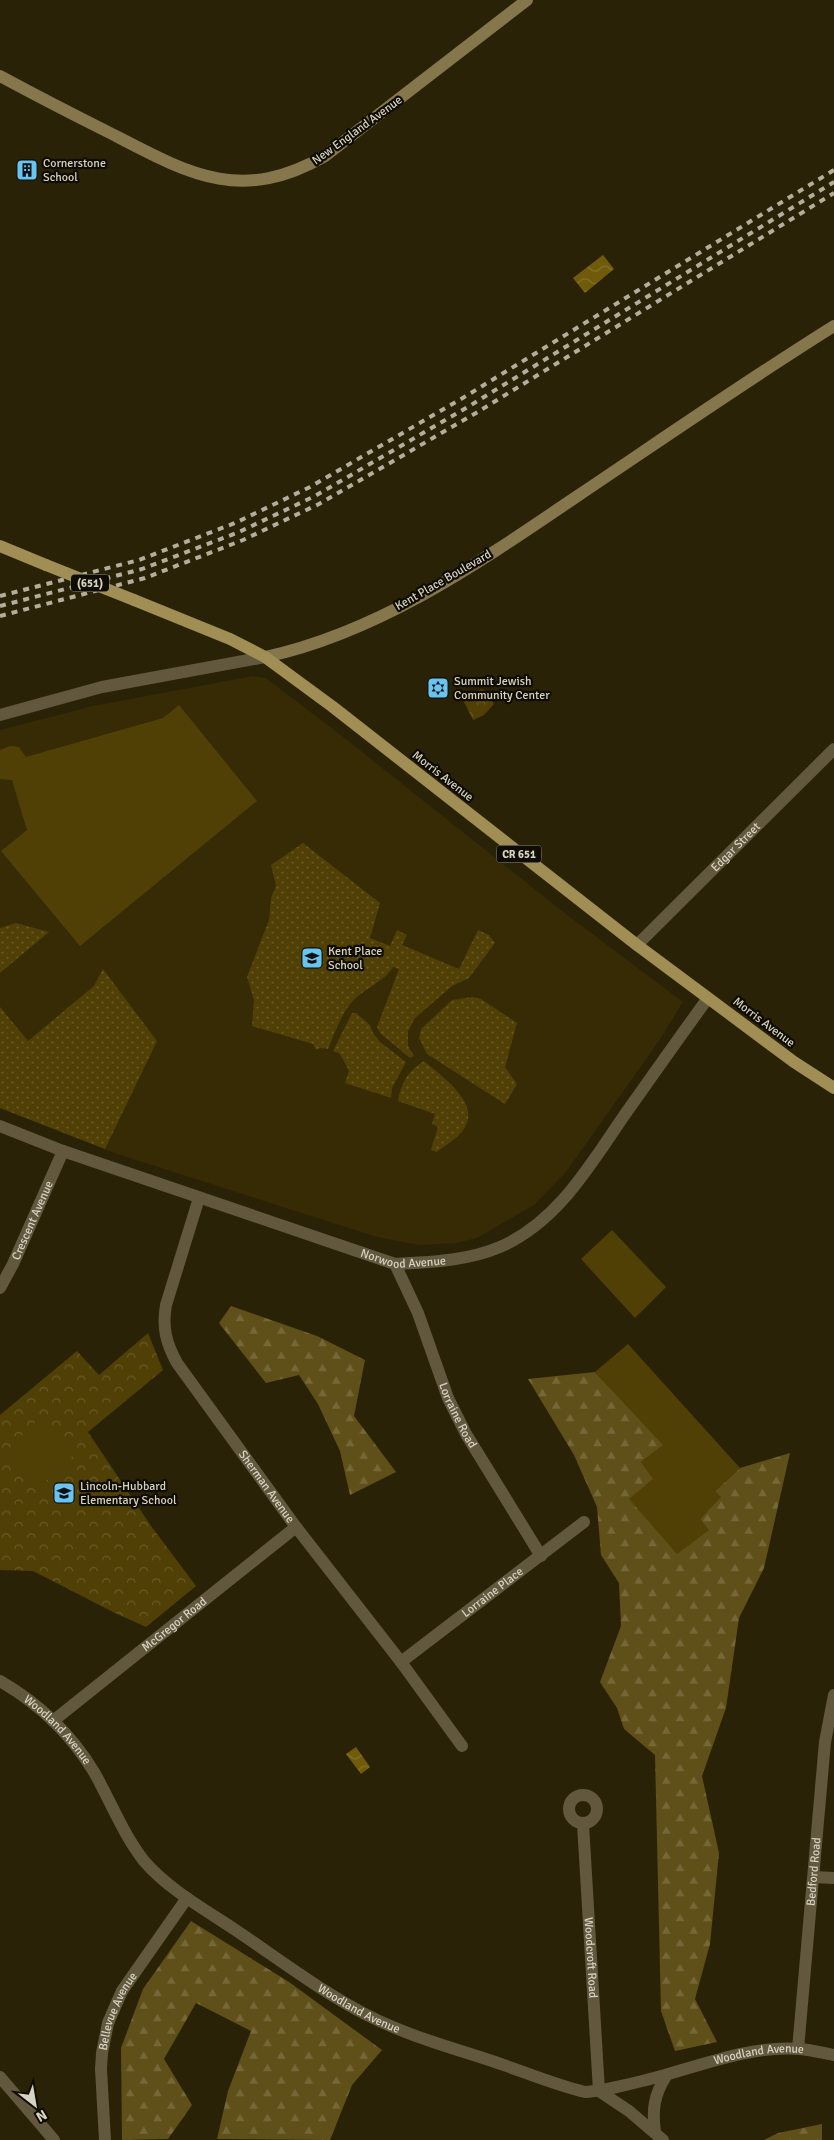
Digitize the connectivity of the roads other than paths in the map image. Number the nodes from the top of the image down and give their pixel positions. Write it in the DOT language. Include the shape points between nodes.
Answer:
graph roads {
  1 [pos="527,0"];
  2 [pos="0,76"];
  3 [pos="834,326"];
  4 [pos="0,546"];
  5 [pos="134,600"];
  6 [pos="265,657"];
  7 [pos="0,715"];
  8 [pos="834,749"];
  9 [pos="637,945"];
  10 [pos="708,998"];
  11 [pos="834,1088"];
  12 [pos="0,1126"];
  13 [pos="63,1151"];
  14 [pos="199,1198"];
  15 [pos="395,1264"];
  16 [pos="0,1288"];
  17 [pos="584,1522"];
  18 [pos="296,1527"];
  19 [pos="540,1556"];
  20 [pos="401,1662"];
  21 [pos="0,1681"];
  22 [pos="834,1696"];
  23 [pos="53,1721"];
  24 [pos="462,1746"];
  25 [pos="583,1824"];
  26 [pos="814,1877"];
  27 [pos="834,1878"];
  28 [pos="187,1898"];
  29 [pos="798,2048"];
  30 [pos="834,2055"];
  31 [pos="666,2076"];
  32 [pos="0,2077"];
  33 [pos="599,2091"];
  34 [pos="659,2136"];
  35 [pos="54,2140"];
  36 [pos="105,2140"];
  1 -- 2 [label="street, New England Avenue" via="325,156 292,173 272,178 223,180 185,170"];
  3 -- 6 [label="street, Kent Place Boulevard" via="451,578 356,628 298,650"];
  4 -- 5 [label="main road, Morris Avenue / (651), bridge"];
  5 -- 6 [label="main road, Morris Avenue / CR 651" via="230,639"];
  6 -- 7 [label="street, Kent Place Boulevard" via="102,687"];
  6 -- 9 [label="main road, Morris Avenue / CR 651"];
  8 -- 9 [label="street, Edgar Street"];
  9 -- 10 [label="main road, Morris Avenue / CR 651"];
  10 -- 11 [label="main road, Morris Avenue / CR 651"];
  10 -- 15 [label="street, Norwood Avenue" via="573,1188 545,1218 524,1234 472,1257"];
  12 -- 13 [label="street, Norwood Avenue"];
  13 -- 14 [label="street, Norwood Avenue"];
  13 -- 16 [label="street, Crescent Avenue"];
  14 -- 15 [label="street, Norwood Avenue"];
  14 -- 18 [label="street, Sherman Avenue" via="165,1312 164,1333 177,1363"];
  15 -- 19 [label="street, Lorraine Road" via="418,1313 448,1398 466,1434"];
  17 -- 19 [label="street, Lorraine Place"];
  18 -- 20 [label="street, Sherman Avenue"];
  18 -- 23 [label="street, McGregor Road"];
  19 -- 20 [label="street, Lorraine Place"];
  20 -- 24 [label="street, Sherman Avenue"];
  21 -- 23 [label="street, Woodland Avenue" via="22,1694"];
  22 -- 26 [label="street, Bedford Road" via="825,1742"];
  23 -- 28 [label="street, Woodland Avenue" via="81,1752 128,1839 145,1862"];
  25 -- 33 [label="street, Woodcroft Road"];
  26 -- 27 [label="street"];
  26 -- 29 [label="street, Bedford Road"];
  28 -- 33 [label="street, Woodland Avenue" via="368,2016 573,2089"];
  28 -- 36 [label="street, Bellevue Avenue" via="122,1991 108,2023 101,2069"];
  29 -- 30 [label="street, Woodland Avenue"];
  29 -- 31 [label="street, Woodland Avenue" via="729,2057"];
  31 -- 33 [label="street, Woodland Avenue"];
  31 -- 34 [label="street" via="655,2097 653,2117"];
  32 -- 35 [label="street"];
  33 -- 34 [label="street"];
}
